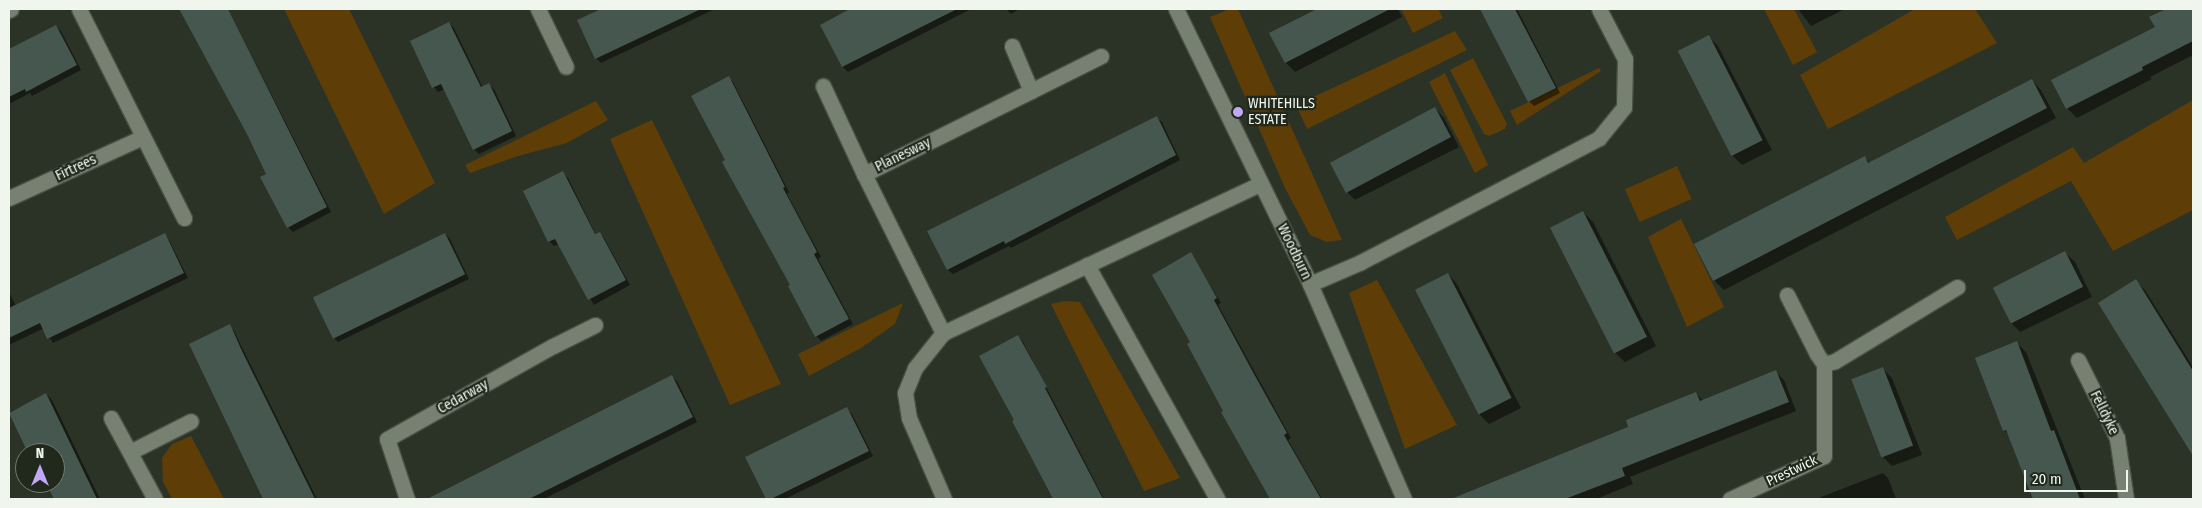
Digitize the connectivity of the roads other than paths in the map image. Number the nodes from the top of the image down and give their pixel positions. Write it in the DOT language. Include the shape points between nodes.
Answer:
graph roads {
  1 [pos="80,9"];
  2 [pos="538,9"];
  3 [pos="1176,9"];
  4 [pos="1599,9"];
  5 [pos="1012,46"];
  6 [pos="1101,56"];
  7 [pos="566,67"];
  8 [pos="823,86"];
  9 [pos="1031,91"];
  10 [pos="142,137"];
  11 [pos="864,174"];
  12 [pos="1260,184"];
  13 [pos="9,198"];
  14 [pos="184,218"];
  15 [pos="1087,265"];
  16 [pos="1310,284"];
  17 [pos="1957,286"];
  18 [pos="1787,295"];
  19 [pos="595,325"];
  20 [pos="944,333"];
  21 [pos="2078,360"];
  22 [pos="1824,364"];
  23 [pos="111,418"];
  24 [pos="191,421"];
  25 [pos="130,452"];
  26 [pos="155,499"];
  27 [pos="407,499"];
  28 [pos="944,499"];
  29 [pos="1217,499"];
  30 [pos="1404,499"];
  31 [pos="1730,499"];
  32 [pos="2126,499"];
  1 -- 10 [label="street"];
  2 -- 7 [label="street"];
  3 -- 12 [label="street, Woodburn"];
  4 -- 16 [label="street" via="1625,59 1624,107 1599,138 1361,262"];
  5 -- 9 [label="street"];
  6 -- 9 [label="street, Planesway"];
  8 -- 11 [label="street"];
  9 -- 11 [label="street, Planesway"];
  10 -- 13 [label="street, Firtrees"];
  10 -- 14 [label="street"];
  11 -- 20 [label="street, Planesway"];
  12 -- 15 [label="street"];
  12 -- 16 [label="street, Woodburn"];
  15 -- 20 [label="street"];
  15 -- 29 [label="street"];
  16 -- 30 [label="street, Woodburn"];
  17 -- 22 [label="street"];
  18 -- 22 [label="street"];
  19 -- 27 [label="street, Cedarway" via="386,439"];
  20 -- 28 [label="street" via="915,368 905,393 908,418"];
  21 -- 32 [label="street, Felldyke" via="2117,438"];
  22 -- 31 [label="street, Prestwick" via="1824,456"];
  23 -- 25 [label="street"];
  24 -- 25 [label="street"];
  25 -- 26 [label="street"];
}
